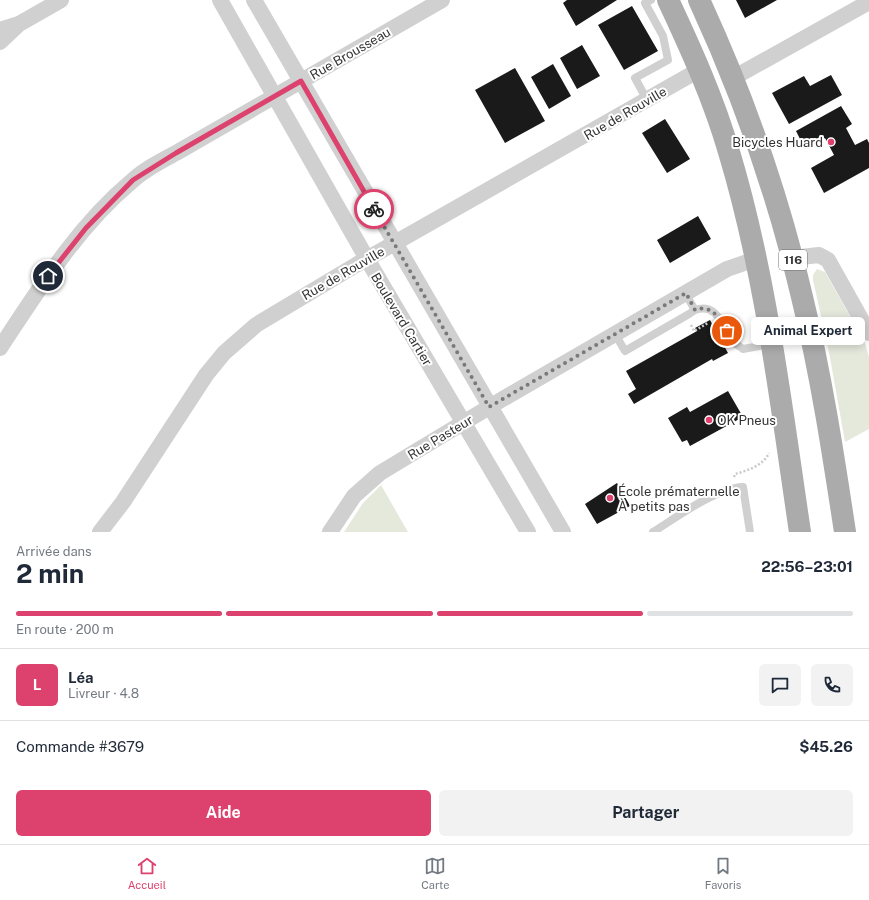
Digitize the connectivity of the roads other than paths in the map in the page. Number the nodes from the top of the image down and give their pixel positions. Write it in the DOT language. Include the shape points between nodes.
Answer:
graph roads {
  1 [pos="61,0"];
  2 [pos="220,0"];
  3 [pos="254,0"];
  4 [pos="442,0"];
  5 [pos="651,0"];
  6 [pos="668,0"];
  7 [pos="699,0"];
  8 [pos="869,2"];
  9 [pos="19,24"];
  10 [pos="0,30"];
  11 [pos="0,42"];
  12 [pos="699,70"];
  13 [pos="733,78"];
  14 [pos="301,81"];
  15 [pos="275,97"];
  16 [pos="647,100"];
  17 [pos="394,244"];
  18 [pos="792,258"];
  19 [pos="367,259"];
  20 [pos="756,259"];
  21 [pos="686,293"];
  22 [pos="695,310"];
  23 [pos="869,333"];
  24 [pos="615,334"];
  25 [pos="771,344"];
  26 [pos="0,348"];
  27 [pos="489,407"];
  28 [pos="464,423"];
  29 [pos="100,532"];
  30 [pos="330,532"];
  31 [pos="528,532"];
  32 [pos="562,532"];
  33 [pos="653,532"];
  34 [pos="750,532"];
  35 [pos="800,532"];
  36 [pos="845,532"];
  1 -- 9 [label="street"];
  2 -- 15 [label="street, Boulevard Cartier"];
  3 -- 14 [label="street"];
  4 -- 14 [label="street, Rue Brousseau"];
  5 -- 16 [label="lane" via="645,3 663,36 668,60 635,78"];
  6 -- 12 [label="main road"];
  7 -- 13 [label="main road, 116"];
  8 -- 13 [label="street"];
  9 -- 10 [label="street"];
  9 -- 11 [label="street"];
  12 -- 16 [label="street, Rue de Rouville"];
  12 -- 20 [label="main road" via="729,150"];
  13 -- 18 [label="main road, 116" via="758,144"];
  14 -- 15 [label="street, Rue Brousseau"];
  14 -- 17 [label="street"];
  15 -- 19 [label="street, Boulevard Cartier"];
  15 -- 26 [label="street, Rue Brousseau" via="148,169 120,191 66,251"];
  16 -- 17 [label="street, Rue de Rouville"];
  17 -- 19 [label="street, Rue de Rouville"];
  17 -- 27 [label="street"];
  18 -- 23 [label="street" via="813,254 826,257"];
  18 -- 36 [label="main road, 116" via="809,324"];
  19 -- 28 [label="street, Boulevard Cartier"];
  19 -- 29 [label="street, Rue de Rouville" via="267,316 224,353 206,375 132,489"];
  20 -- 21 [label="street, Rue Pasteur" via="727,269"];
  20 -- 25 [label="main road"];
  21 -- 22 [label="lane"];
  21 -- 24 [label="street, Rue Pasteur"];
  22 -- 24 [label="lane" via="625,351"];
  22 -- 25 [label="lane" via="707,308 716,313 734,342 743,349"];
  24 -- 27 [label="street, Rue Pasteur"];
  25 -- 35 [label="main road"];
  27 -- 28 [label="street, Rue Pasteur"];
  27 -- 32 [label="street"];
  28 -- 30 [label="street, Rue Pasteur" via="371,479 354,496"];
  28 -- 31 [label="street, Boulevard Cartier"];
  33 -- 34 [label="lane" via="718,493 732,487 743,487"];
}
